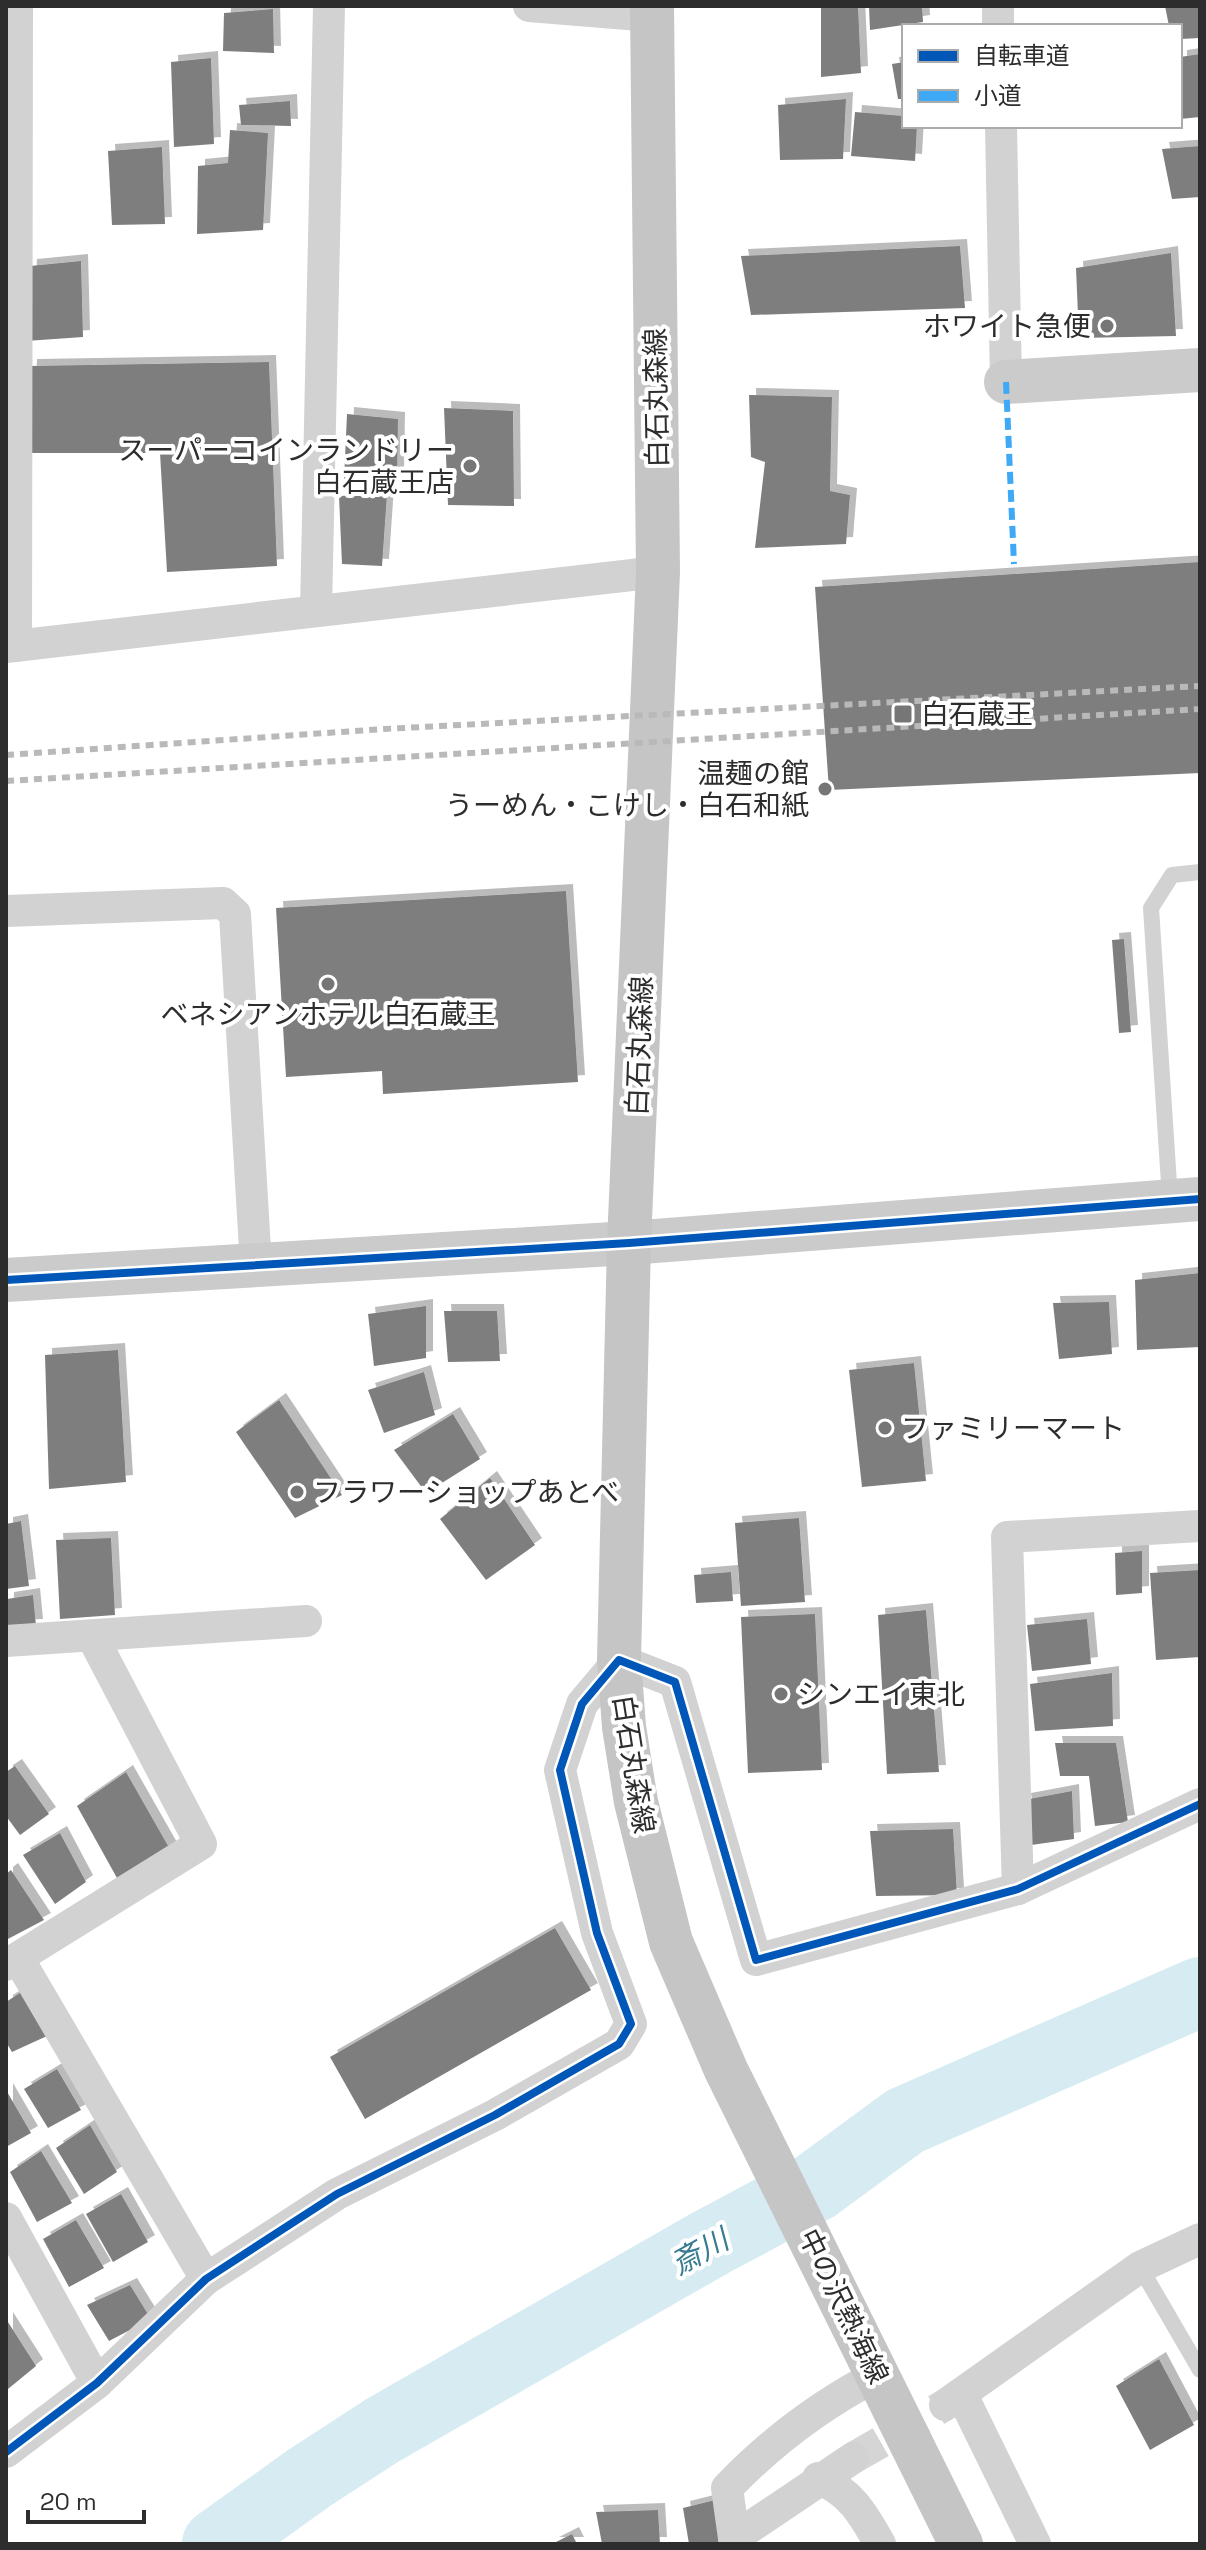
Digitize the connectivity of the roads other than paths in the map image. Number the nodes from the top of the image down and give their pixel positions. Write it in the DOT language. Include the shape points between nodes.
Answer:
graph roads {
  1 [pos="17,6"];
  2 [pos="329,6"];
  3 [pos="529,6"];
  4 [pos="652,11"];
  5 [pos="1001,128"];
  6 [pos="1200,370"];
  7 [pos="1006,382"];
  8 [pos="658,572"];
  9 [pos="316,610"];
  10 [pos="11,646"];
  11 [pos="1200,872"];
  12 [pos="6,911"];
  13 [pos="1185,1200"];
  14 [pos="629,1243"];
  15 [pos="256,1266"];
  16 [pos="6,1280"];
  17 [pos="1200,1526"];
  18 [pos="306,1621"];
  19 [pos="92,1636"];
  20 [pos="6,1641"];
  21 [pos="619,1660"];
  22 [pos="1200,1804"];
  23 [pos="1018,1889"];
  24 [pos="12,1961"];
  25 [pos="726,2070"];
  26 [pos="6,2218"];
  27 [pos="1200,2239"];
  28 [pos="1140,2267"];
  29 [pos="206,2279"];
  30 [pos="1200,2370"];
  31 [pos="878,2375"];
  32 [pos="97,2383"];
  33 [pos="6,2452"];
  34 [pos="853,2458"];
  35 [pos="818,2478"];
  36 [pos="735,2541"];
  37 [pos="880,2544"];
  38 [pos="961,2544"];
  39 [pos="1035,2544"];
  1 -- 10 [label="street"];
  2 -- 9 [label="street"];
  3 -- 4 [label="street"];
  4 -- 8 [label="main road, 白石丸森線"];
  5 -- 7 [label="street"];
  6 -- 7 [label="street"];
  8 -- 9 [label="street"];
  8 -- 14 [label="main road, 白石丸森線"];
  9 -- 10 [label="street"];
  11 -- 13 [label="lane" via="1172,875 1151,908"];
  12 -- 15 [label="street" via="223,903 235,914"];
  13 -- 14 [label="street"];
  14 -- 15 [label="street"];
  14 -- 21 [label="main road, 白石丸森線"];
  15 -- 16 [label="street"];
  17 -- 23 [label="street" via="1007,1537"];
  18 -- 19 [label="street"];
  19 -- 20 [label="street"];
  19 -- 24 [label="street" via="201,1844"];
  21 -- 23 [label="street" via="675,1682 756,1960"];
  21 -- 25 [label="main road, 白石丸森線" via="636,1802 671,1942"];
  21 -- 29 [label="street" via="582,1704 560,1770 597,1933 631,2024 619,2044 495,2115 337,2194"];
  22 -- 23 [label="street"];
  24 -- 29 [label="street"];
  25 -- 31 [label="main road, 中の沢熱海線"];
  26 -- 32 [label="street"];
  27 -- 28 [label="street"];
  28 -- 30 [label="lane"];
  28 -- 39 [label="street" via="953,2400"];
  29 -- 32 [label="street"];
  31 -- 36 [label="street" via="826,2402 761,2452 727,2488"];
  31 -- 38 [label="main road, 中の沢熱海線"];
  32 -- 33 [label="street"];
  34 -- 35 [label="street"];
  35 -- 36 [label="street"];
  35 -- 37 [label="street" via="840,2487 856,2503"];
}
